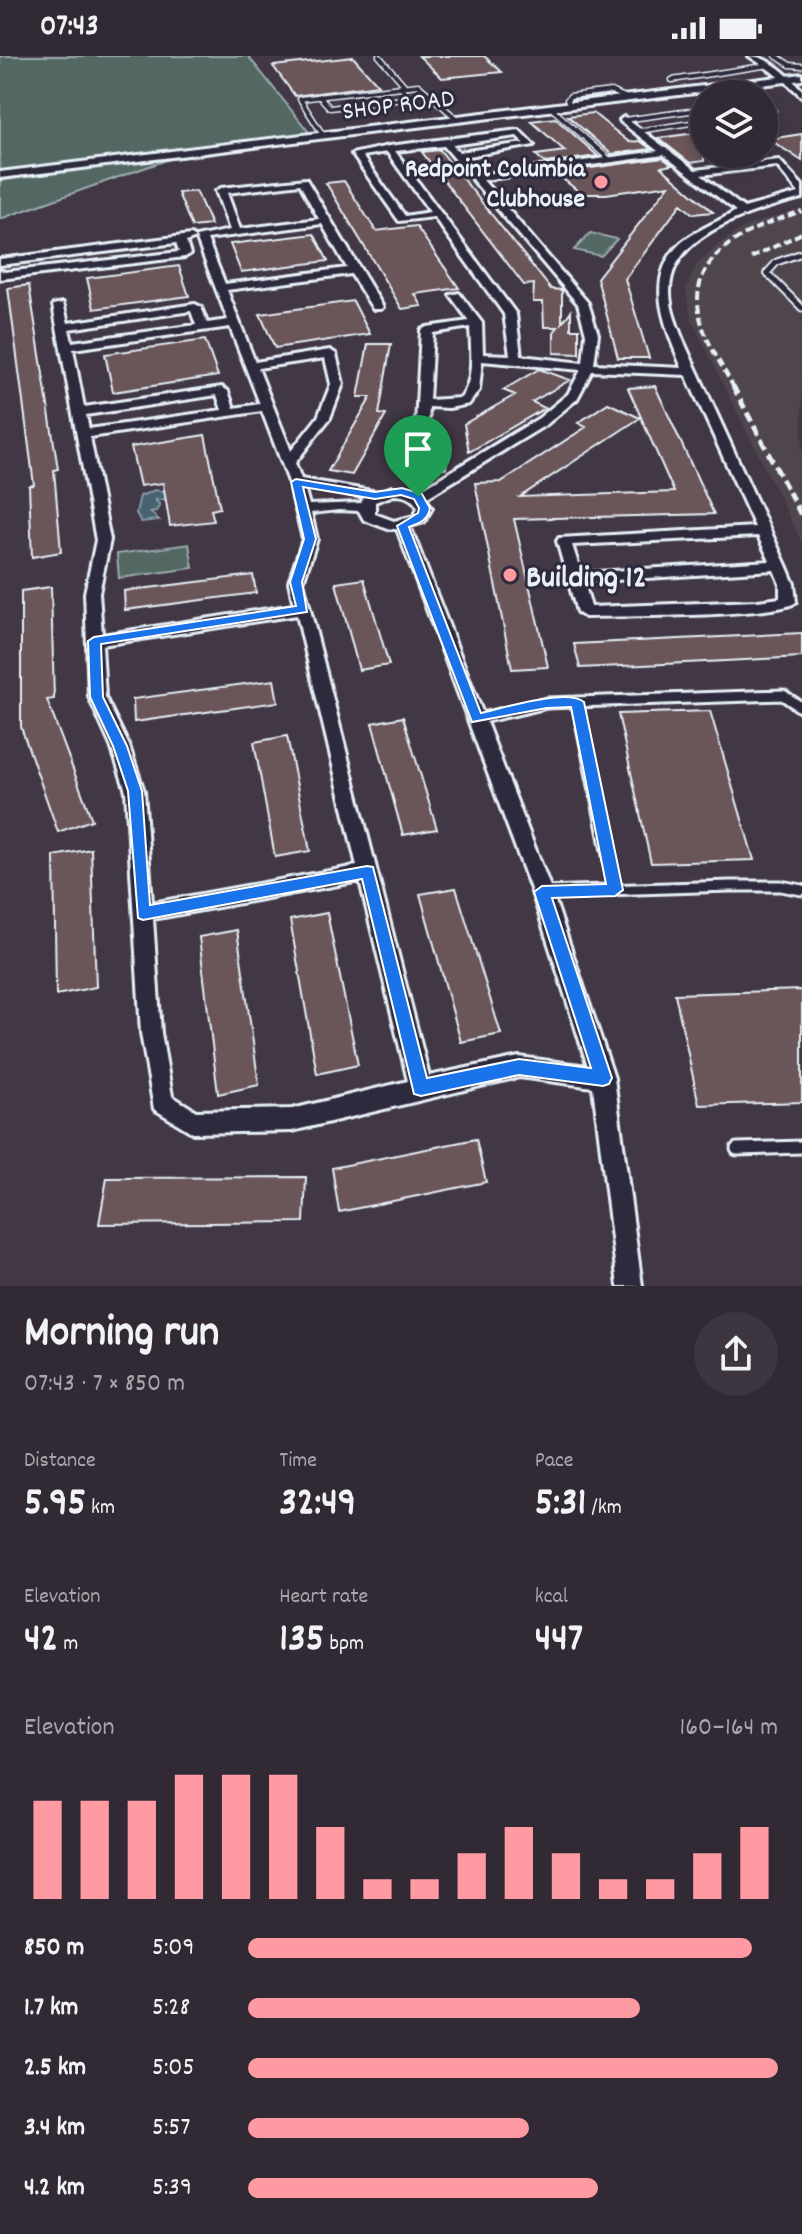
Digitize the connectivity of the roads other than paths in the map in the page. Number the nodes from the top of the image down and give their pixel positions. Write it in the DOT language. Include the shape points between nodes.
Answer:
graph roads {
  1 [pos="379,56"];
  2 [pos="753,56"];
  3 [pos="776,56"];
  4 [pos="769,65"];
  5 [pos="802,66"];
  6 [pos="802,77"];
  7 [pos="787,78"];
  8 [pos="672,80"];
  9 [pos="402,86"];
  10 [pos="376,89"];
  11 [pos="345,93"];
  12 [pos="802,95"];
  13 [pos="319,96"];
  14 [pos="386,101"];
  15 [pos="357,105"];
  16 [pos="550,107"];
  17 [pos="690,111"];
  18 [pos="457,119"];
  19 [pos="624,120"];
  20 [pos="690,123"];
  21 [pos="638,131"];
  22 [pos="323,135"];
  23 [pos="446,143"];
  24 [pos="389,149"];
  25 [pos="667,152"];
  26 [pos="457,155"];
  27 [pos="610,160"];
  28 [pos="694,173"];
  29 [pos="0,175"];
  30 [pos="476,178"];
  31 [pos="802,193"];
  32 [pos="742,211"];
  33 [pos="437,214"];
  34 [pos="325,221"];
  35 [pos="236,233"];
  36 [pos="201,237"];
  37 [pos="180,240"];
  38 [pos="802,253"];
  39 [pos="0,262"];
  40 [pos="354,270"];
  41 [pos="0,273"];
  42 [pos="220,288"];
  43 [pos="455,295"];
  44 [pos="59,305"];
  45 [pos="377,307"];
  46 [pos="802,308"];
  47 [pos="234,323"];
  48 [pos="476,323"];
  49 [pos="63,327"];
  50 [pos="203,327"];
  51 [pos="67,346"];
  52 [pos="477,357"];
  53 [pos="516,359"];
  54 [pos="251,366"];
  55 [pos="588,367"];
  56 [pos="690,372"];
  57 [pos="423,403"];
  58 [pos="266,407"];
  59 [pos="79,412"];
  60 [pos="229,412"];
  61 [pos="83,434"];
  62 [pos="421,443"];
  63 [pos="288,463"];
  64 [pos="296,482"];
  65 [pos="418,497"];
  66 [pos="371,501"];
  67 [pos="303,510"];
  68 [pos="403,526"];
  69 [pos="763,531"];
  70 [pos="779,565"];
  71 [pos="575,578"];
  72 [pos="303,609"];
  73 [pos="94,641"];
  74 [pos="577,702"];
  75 [pos="802,708"];
  76 [pos="477,719"];
  77 [pos="367,872"];
  78 [pos="615,890"];
  79 [pos="802,890"];
  80 [pos="542,892"];
  81 [pos="143,913"];
  82 [pos="603,1078"];
  83 [pos="421,1088"];
  84 [pos="802,1147"];
  85 [pos="737,1149"];
  86 [pos="630,1286"];
  1 -- 9 [label="lane"];
  2 -- 4 [label="street"];
  3 -- 5 [label="lane"];
  4 -- 7 [label="street"];
  4 -- 8 [label="lane"];
  6 -- 7 [label="street, SHOP ROAD"];
  7 -- 12 [label="street"];
  7 -- 16 [label="street, SHOP ROAD"];
  9 -- 10 [label="lane"];
  9 -- 14 [label="lane" via="411,98"];
  9 -- 18 [label="lane" via="424,87"];
  10 -- 11 [label="lane"];
  10 -- 14 [label="lane"];
  11 -- 13 [label="lane"];
  11 -- 15 [label="lane"];
  13 -- 15 [label="lane" via="330,108"];
  13 -- 22 [label="lane" via="299,101"];
  14 -- 15 [label="lane"];
  16 -- 18 [label="street, SHOP ROAD"];
  16 -- 27 [label="lane"];
  17 -- 19 [label="lane"];
  18 -- 22 [label="street, SHOP ROAD"];
  19 -- 21 [label="street"];
  20 -- 21 [label="lane"];
  21 -- 25 [label="street"];
  22 -- 29 [label="street, SHOP ROAD"];
  23 -- 24 [label="street"];
  23 -- 26 [label="street"];
  23 -- 26 [label="street" via="519,133 530,145"];
  24 -- 33 [label="street"];
  24 -- 33 [label="street" via="356,154 402,219"];
  25 -- 27 [label="street"];
  25 -- 28 [label="street"];
  26 -- 30 [label="street"];
  27 -- 30 [label="street"];
  28 -- 31 [label="street" via="779,163"];
  28 -- 32 [label="street"];
  30 -- 55 [label="street" via="583,303 592,334"];
  31 -- 32 [label="street"];
  32 -- 56 [label="street" via="684,246 666,273 664,304"];
  33 -- 53 [label="street" via="510,314"];
  34 -- 35 [label="street"];
  34 -- 35 [label="street" via="303,181 221,191"];
  34 -- 40 [label="street"];
  35 -- 36 [label="street"];
  36 -- 37 [label="street"];
  36 -- 42 [label="street"];
  37 -- 39 [label="street"];
  37 -- 41 [label="street" via="185,254"];
  38 -- 46 [label="lane" via="770,266 767,273"];
  40 -- 42 [label="street"];
  40 -- 45 [label="street"];
  42 -- 47 [label="street"];
  43 -- 48 [label="street"];
  44 -- 49 [label="street"];
  47 -- 50 [label="street"];
  47 -- 54 [label="street"];
  48 -- 52 [label="street"];
  48 -- 57 [label="street" via="427,330"];
  49 -- 50 [label="street" via="195,307"];
  49 -- 51 [label="street"];
  50 -- 51 [label="street"];
  51 -- 59 [label="street"];
  52 -- 53 [label="street"];
  52 -- 57 [label="street" via="473,390 465,401"];
  53 -- 55 [label="street"];
  54 -- 58 [label="street"];
  54 -- 63 [label="street" via="330,354 337,384 324,418"];
  55 -- 56 [label="street"];
  55 -- 65 [label="street" via="573,396 543,421"];
  56 -- 69 [label="street"];
  57 -- 62 [label="street"];
  58 -- 60 [label="street"];
  58 -- 63 [label="street"];
  59 -- 60 [label="street" via="222,391"];
  59 -- 61 [label="street"];
  60 -- 61 [label="street"];
  61 -- 73 [label="street" via="103,540 92,593"];
  63 -- 64 [label="street"];
  64 -- 66 [label="street"];
  64 -- 67 [label="street"];
  65 -- 66 [label="street" via="392,491"];
  65 -- 68 [label="street" via="423,513"];
  66 -- 67 [label="street"];
  66 -- 68 [label="street" via="369,517 375,522"];
  67 -- 72 [label="street" via="310,539 296,582"];
  68 -- 76 [label="street"];
  69 -- 70 [label="street"];
  69 -- 71 [label="street" via="564,541"];
  70 -- 71 [label="street"];
  70 -- 71 [label="street" via="788,602 758,606 585,612"];
  72 -- 73 [label="street"];
  72 -- 77 [label="street"];
  73 -- 81 [label="street" via="97,697 135,791"];
  74 -- 75 [label="lane" via="783,695"];
  74 -- 76 [label="lane" via="547,703"];
  74 -- 78 [label="lane"];
  76 -- 80 [label="street"];
  77 -- 81 [label="street"];
  77 -- 83 [label="street"];
  78 -- 79 [label="lane"];
  78 -- 80 [label="lane"];
  80 -- 82 [label="street"];
  81 -- 83 [label="street" via="151,1033 162,1102 183,1116 193,1122 292,1120"];
  82 -- 83 [label="street" via="519,1067"];
  82 -- 86 [label="street"];
  84 -- 85 [label="lane"];
}
